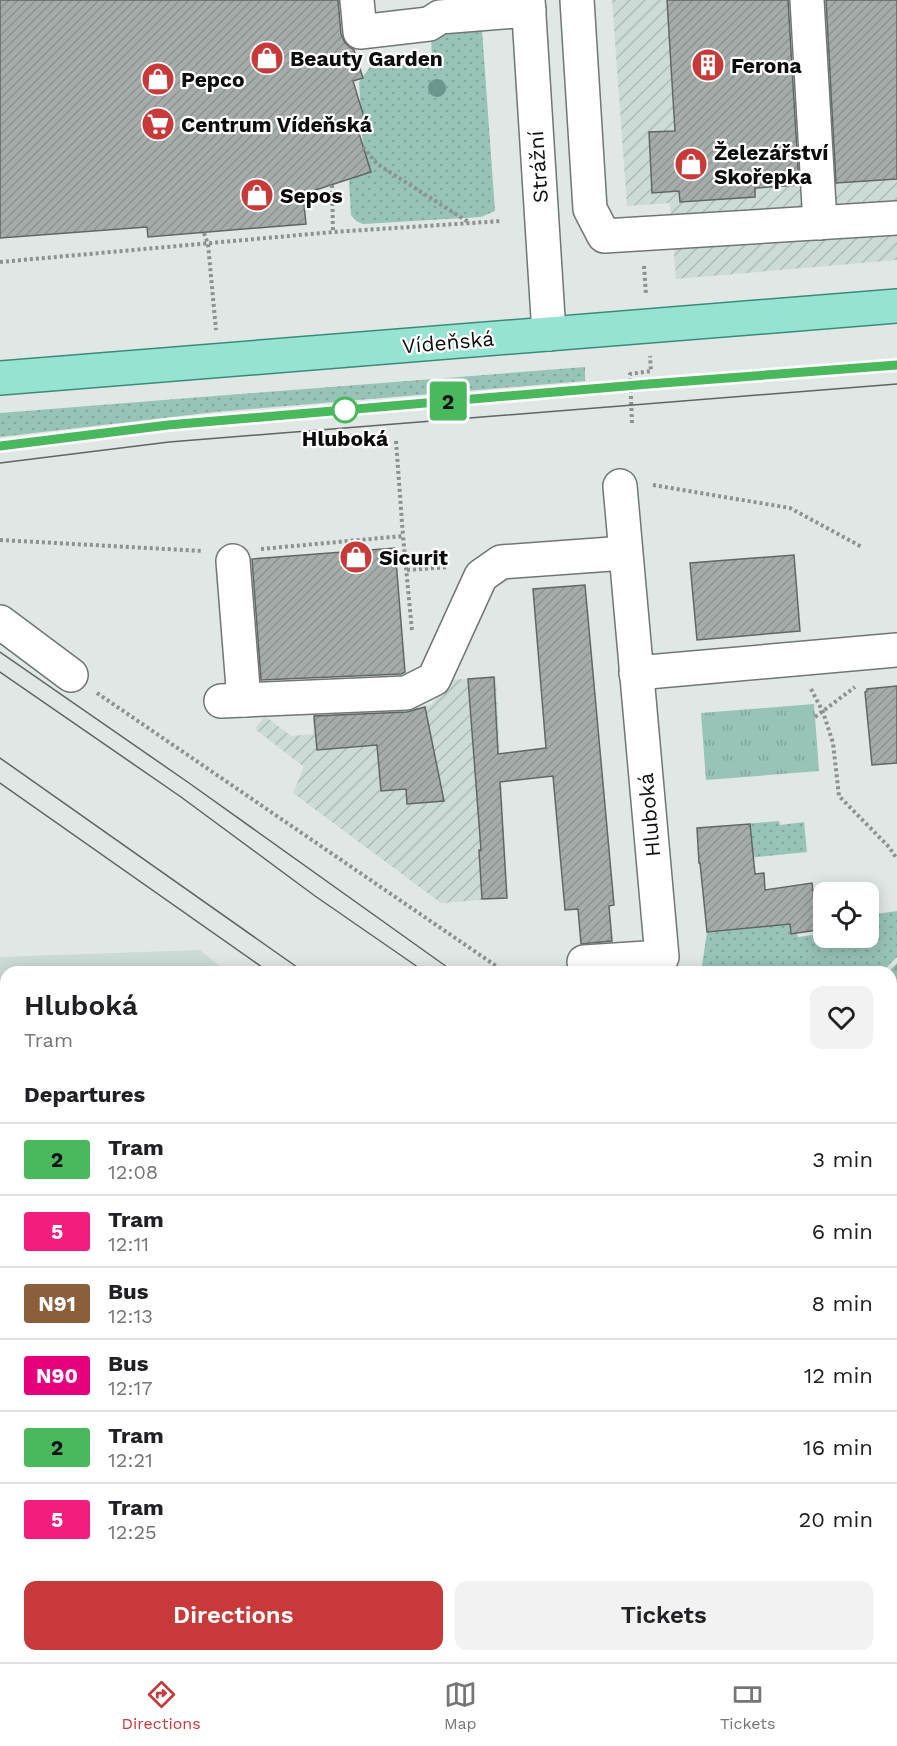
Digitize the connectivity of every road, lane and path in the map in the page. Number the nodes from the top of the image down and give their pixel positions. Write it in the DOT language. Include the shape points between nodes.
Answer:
graph roads {
  1 [pos="357,0"];
  2 [pos="577,0"];
  3 [pos="807,0"];
  4 [pos="528,5"];
  5 [pos="363,147"];
  6 [pos="332,185"];
  7 [pos="897,218"];
  8 [pos="502,221"];
  9 [pos="820,222"];
  10 [pos="471,224"];
  11 [pos="333,232"];
  12 [pos="204,233"];
  13 [pos="208,244"];
  14 [pos="0,262"];
  15 [pos="897,306"];
  16 [pos="549,334"];
  17 [pos="219,361"];
  18 [pos="0,378"];
  19 [pos="396,441"];
  20 [pos="634,485"];
  21 [pos="403,536"];
  22 [pos="0,540"];
  23 [pos="862,547"];
  24 [pos="625,553"];
  25 [pos="233,554"];
  26 [pos="0,622"];
  27 [pos="412,631"];
  28 [pos="897,650"];
  29 [pos="636,673"];
  30 [pos="71,675"];
  31 [pos="808,682"];
  32 [pos="860,683"];
  33 [pos="823,712"];
  34 [pos="814,717"];
  35 [pos="897,859"];
  36 [pos="584,962"];
  37 [pos="496,966"];
  1 -- 4 [label="street" via="360,32 429,24 440,17"];
  2 -- 9 [label="street" via="590,208 604,236"];
  3 -- 9 [label="street"];
  4 -- 16 [label="street, Strážní"];
  5 -- 10 [label="path" via="377,164"];
  6 -- 11 [label="path"];
  7 -- 9 [label="street"];
  8 -- 10 [label="path"];
  10 -- 11 [label="path"];
  11 -- 13 [label="path"];
  12 -- 13 [label="path"];
  13 -- 14 [label="path"];
  13 -- 17 [label="path"];
  15 -- 16 [label="main road, Vídeňská"];
  16 -- 17 [label="main road, Vídeňská"];
  17 -- 18 [label="main road, Vídeňská"];
  19 -- 21 [label="path"];
  20 -- 23 [label="path" via="790,508"];
  20 -- 24 [label="street, Hluboká"];
  21 -- 25 [label="path"];
  21 -- 27 [label="path"];
  22 -- 25 [label="path"];
  24 -- 25 [label="street" via="501,562 480,576 434,679 406,693 232,700"];
  24 -- 29 [label="street, Hluboká"];
  26 -- 30 [label="street"];
  28 -- 29 [label="street"];
  29 -- 36 [label="street, Hluboká" via="662,957"];
  30 -- 37 [label="path"];
  31 -- 33 [label="path"];
  32 -- 33 [label="path"];
  33 -- 34 [label="path"];
  33 -- 35 [label="path" via="833,743 839,796"];
}
